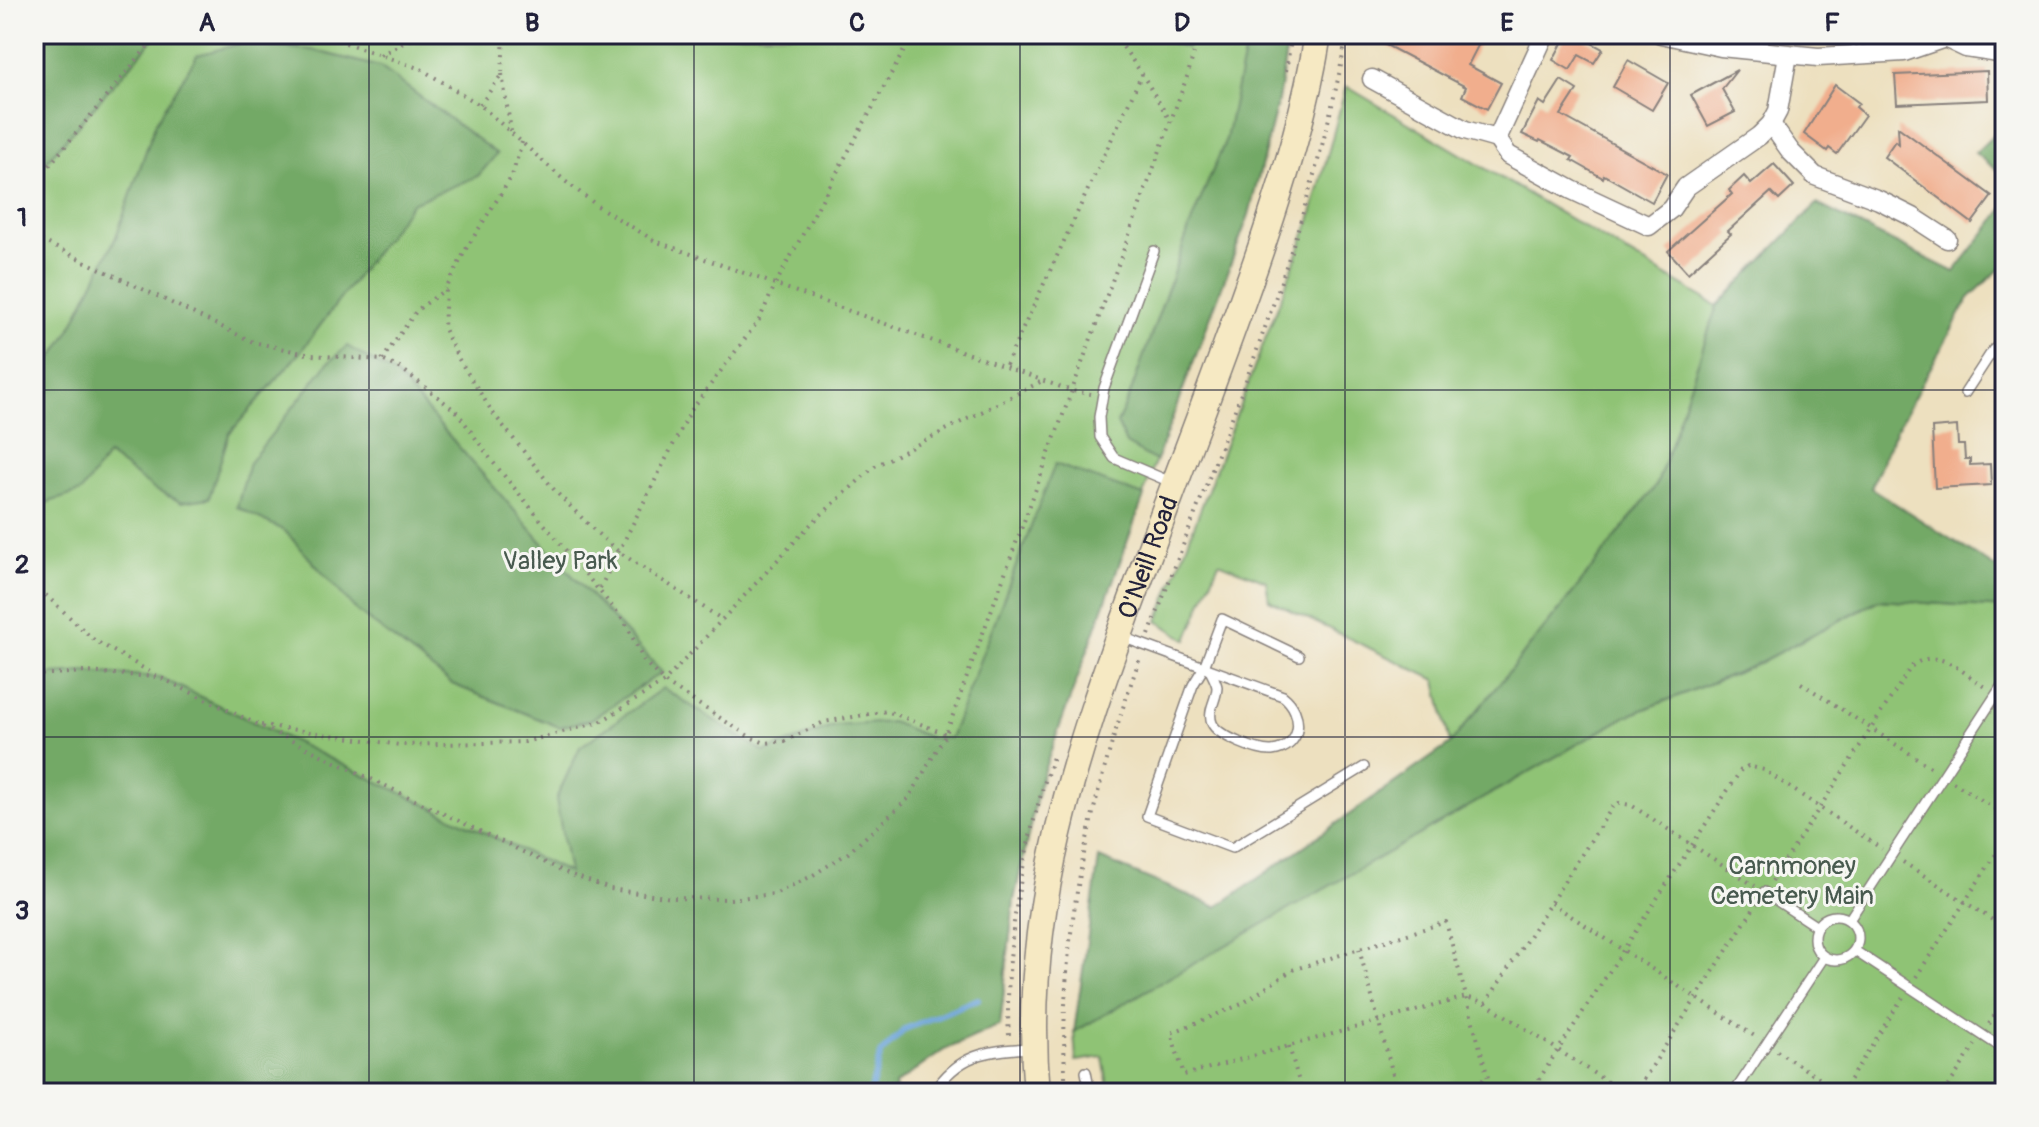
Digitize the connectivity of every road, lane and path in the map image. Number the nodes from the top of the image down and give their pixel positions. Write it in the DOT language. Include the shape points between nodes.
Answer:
graph roads {
  1 [pos="158,34"];
  2 [pos="307,34"];
  3 [pos="421,34"];
  4 [pos="504,34"];
  5 [pos="913,34"];
  6 [pos="1114,34"];
  7 [pos="1199,34"];
  8 [pos="1318,34"];
  9 [pos="1347,34"];
  10 [pos="1545,34"];
  11 [pos="1661,34"];
  12 [pos="1946,36"];
  13 [pos="2005,54"];
  14 [pos="380,55"];
  15 [pos="1788,55"];
  16 [pos="502,74"];
  17 [pos="1142,74"];
  18 [pos="1372,79"];
  19 [pos="480,105"];
  20 [pos="1171,122"];
  21 [pos="1771,124"];
  22 [pos="512,133"];
  23 [pos="1497,139"];
  24 [pos="522,142"];
  25 [pos="34,184"];
  26 [pos="34,237"];
  27 [pos="1947,239"];
  28 [pos="1154,251"];
  29 [pos="776,283"];
  30 [pos="446,289"];
  31 [pos="2005,341"];
  32 [pos="382,360"];
  33 [pos="1006,366"];
  34 [pos="1044,380"];
  35 [pos="1072,391"];
  36 [pos="1965,393"];
  37 [pos="1102,397"];
  38 [pos="1174,483"];
  39 [pos="619,552"];
  40 [pos="34,584"];
  41 [pos="599,589"];
  42 [pos="723,620"];
  43 [pos="1118,636"];
  44 [pos="1145,644"];
  45 [pos="1299,656"];
  46 [pos="1207,668"];
  47 [pos="34,675"];
  48 [pos="159,677"];
  49 [pos="2005,681"];
  50 [pos="664,682"];
  51 [pos="1801,683"];
  52 [pos="1996,695"];
  53 [pos="256,724"];
  54 [pos="1871,728"];
  55 [pos="946,734"];
  56 [pos="1364,767"];
  57 [pos="1944,775"];
  58 [pos="1819,808"];
  59 [pos="2005,815"];
  60 [pos="2005,840"];
  61 [pos="1692,845"];
  62 [pos="1892,855"];
  63 [pos="1764,892"];
  64 [pos="1964,902"];
  65 [pos="1551,903"];
  66 [pos="1849,920"];
  67 [pos="1817,927"];
  68 [pos="2005,928"];
  69 [pos="1359,949"];
  70 [pos="1623,950"];
  71 [pos="1855,951"];
  72 [pos="1824,957"];
  73 [pos="1910,987"];
  74 [pos="1466,997"];
  75 [pos="1696,998"];
  76 [pos="1486,1003"];
  77 [pos="1378,1021"];
  78 [pos="1766,1044"];
  79 [pos="1289,1046"];
  80 [pos="1034,1048"];
  81 [pos="1558,1050"];
  82 [pos="2005,1050"];
  83 [pos="1086,1072"];
  84 [pos="1488,1079"];
  85 [pos="933,1093"];
  86 [pos="1037,1093"];
  87 [pos="1066,1093"];
  88 [pos="1090,1093"];
  89 [pos="1302,1093"];
  90 [pos="1398,1093"];
  91 [pos="1435,1093"];
  92 [pos="1492,1093"];
  93 [pos="1530,1093"];
  94 [pos="1624,1093"];
  95 [pos="1635,1093"];
  96 [pos="1734,1093"];
  97 [pos="1842,1093"];
  1 -- 25 [label="path"];
  2 -- 14 [label="path"];
  3 -- 14 [label="path"];
  4 -- 16 [label="path"];
  5 -- 29 [label="path"];
  6 -- 17 [label="path"];
  7 -- 20 [label="path"];
  8 -- 38 [label="main road, O'Neill Road" via="1277,199"];
  9 -- 44 [label="path" via="1301,221"];
  10 -- 23 [label="street"];
  11 -- 15 [label="street"];
  12 -- 13 [label="street" via="1966,48"];
  12 -- 15 [label="street" via="1904,52"];
  14 -- 19 [label="path" via="421,69"];
  15 -- 21 [label="street"];
  16 -- 19 [label="path"];
  16 -- 22 [label="path"];
  17 -- 20 [label="path"];
  17 -- 33 [label="path"];
  18 -- 23 [label="street" via="1465,130"];
  19 -- 22 [label="path"];
  20 -- 35 [label="path"];
  21 -- 23 [label="street" via="1686,187 1671,209 1649,226 1508,155"];
  21 -- 27 [label="street" via="1815,176 1879,200"];
  22 -- 24 [label="path"];
  24 -- 29 [label="path" via="587,199 655,241"];
  24 -- 30 [label="path" via="512,176"];
  26 -- 32 [label="path" via="253,342 311,355"];
  28 -- 37 [label="lane"];
  29 -- 33 [label="path"];
  29 -- 39 [label="path" via="759,320 690,412"];
  30 -- 32 [label="path" via="417,310"];
  30 -- 39 [label="path" via="444,329 493,413 556,492"];
  31 -- 36 [label="lane" via="1993,350"];
  32 -- 41 [label="path" via="457,412"];
  33 -- 34 [label="path"];
  34 -- 35 [label="path"];
  34 -- 42 [label="path" via="875,466 811,524"];
  35 -- 37 [label="path"];
  35 -- 55 [label="path"];
  37 -- 38 [label="lane" via="1100,437 1114,458"];
  38 -- 43 [label="main road, O'Neill Road"];
  39 -- 41 [label="path"];
  39 -- 42 [label="path"];
  40 -- 48 [label="path" via="94,640"];
  41 -- 50 [label="path" via="625,622 644,661"];
  42 -- 50 [label="path"];
  43 -- 44 [label="lane"];
  43 -- 80 [label="main road, O'Neill Road" via="1053,846 1036,970"];
  44 -- 46 [label="lane"];
  44 -- 87 [label="path" via="1108,757 1076,893 1065,984"];
  45 -- 46 [label="lane" via="1222,619"];
  46 -- 46 [label="lane" via="1291,702 1298,726 1288,744 1269,751 1217,731 1210,711 1217,687"];
  46 -- 56 [label="lane" via="1193,685 1147,816 1232,848"];
  47 -- 48 [label="path"];
  48 -- 53 [label="path"];
  49 -- 52 [label="lane"];
  50 -- 53 [label="path" via="600,722 525,742 400,745"];
  50 -- 55 [label="path" via="765,743 785,741 824,722 887,711"];
  51 -- 54 [label="path"];
  52 -- 54 [label="path" via="1929,656 1911,667"];
  52 -- 57 [label="lane"];
  53 -- 55 [label="path" via="561,871 610,889 730,899 774,894 848,853 909,798"];
  54 -- 57 [label="path"];
  54 -- 58 [label="path"];
  57 -- 59 [label="path"];
  57 -- 62 [label="lane"];
  58 -- 61 [label="path" via="1764,770 1748,766"];
  58 -- 62 [label="path"];
  58 -- 63 [label="path"];
  60 -- 64 [label="path"];
  61 -- 63 [label="path"];
  61 -- 65 [label="path" via="1619,803"];
  61 -- 70 [label="path"];
  62 -- 64 [label="path"];
  62 -- 66 [label="lane"];
  63 -- 67 [label="lane"];
  63 -- 75 [label="path"];
  64 -- 68 [label="path"];
  64 -- 73 [label="path"];
  65 -- 70 [label="path"];
  65 -- 76 [label="path"];
  66 -- 67 [label="lane" via="1832,916"];
  66 -- 71 [label="lane" via="1859,936"];
  67 -- 72 [label="lane" via="1815,945"];
  69 -- 74 [label="path" via="1446,922"];
  69 -- 77 [label="path"];
  69 -- 79 [label="path" via="1292,970 1242,1004 1171,1033 1184,1075"];
  70 -- 75 [label="path"];
  70 -- 81 [label="path"];
  71 -- 72 [label="lane" via="1837,961"];
  71 -- 73 [label="lane"];
  72 -- 78 [label="lane"];
  73 -- 82 [label="lane"];
  73 -- 97 [label="path"];
  74 -- 76 [label="path"];
  74 -- 77 [label="path"];
  74 -- 84 [label="path"];
  75 -- 78 [label="path"];
  75 -- 95 [label="path"];
  76 -- 81 [label="path"];
  77 -- 79 [label="path"];
  77 -- 90 [label="path"];
  78 -- 96 [label="lane"];
  78 -- 97 [label="path"];
  79 -- 89 [label="path"];
  80 -- 85 [label="lane" via="996,1050 964,1060"];
  80 -- 86 [label="main road, O'Neill Road"];
  81 -- 93 [label="path"];
  81 -- 94 [label="path"];
  83 -- 88 [label="lane"];
  84 -- 91 [label="path"];
  84 -- 92 [label="path"];
}
